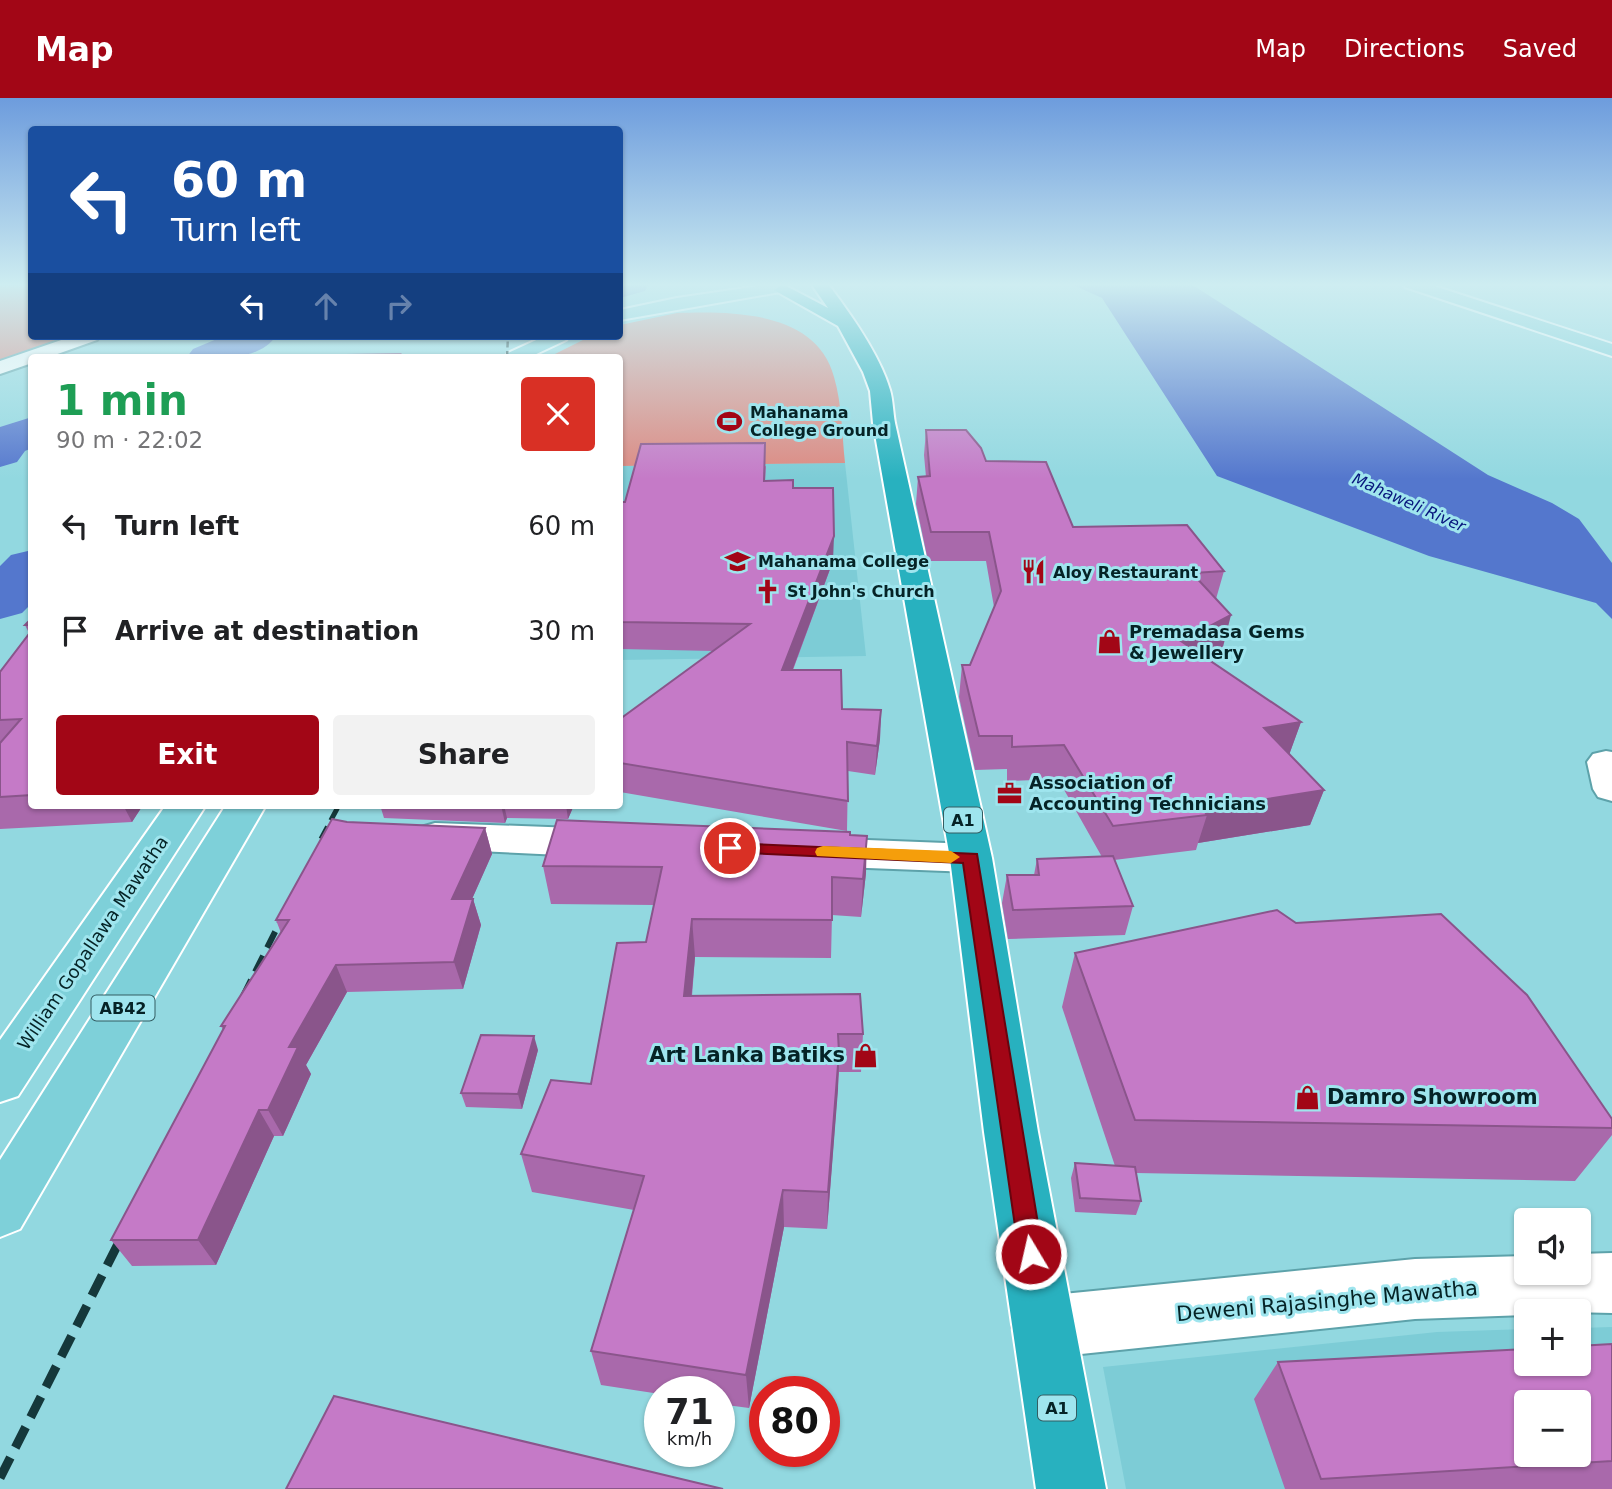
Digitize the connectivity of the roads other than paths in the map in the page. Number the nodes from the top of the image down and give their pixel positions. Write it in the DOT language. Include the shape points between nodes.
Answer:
graph roads {
  1 [pos="861,349"];
  2 [pos="28,358"];
  3 [pos="0,368"];
  4 [pos="183,809"];
  5 [pos="244,809"];
  6 [pos="397,835"];
  7 [pos="643,845"];
  8 [pos="780,850"];
  9 [pos="971,858"];
  10 [pos="0,1081"];
  11 [pos="0,1210"];
  12 [pos="1612,1283"];
  13 [pos="1043,1327"];
  14 [pos="1071,1489"];
  1 -- 9 [label="highway, A1" via="880,391"];
  2 -- 3 [label="street"];
  4 -- 10 [label="main road, William Gopallawa Mawatha"];
  5 -- 11 [label="main road, AB42"];
  6 -- 7 [label="street"];
  8 -- 9 [label="street"];
  9 -- 13 [label="highway, A1"];
  12 -- 13 [label="street, Deweni Rajasinghe Mawatha" via="1415,1289"];
  13 -- 14 [label="highway, A1"];
}
